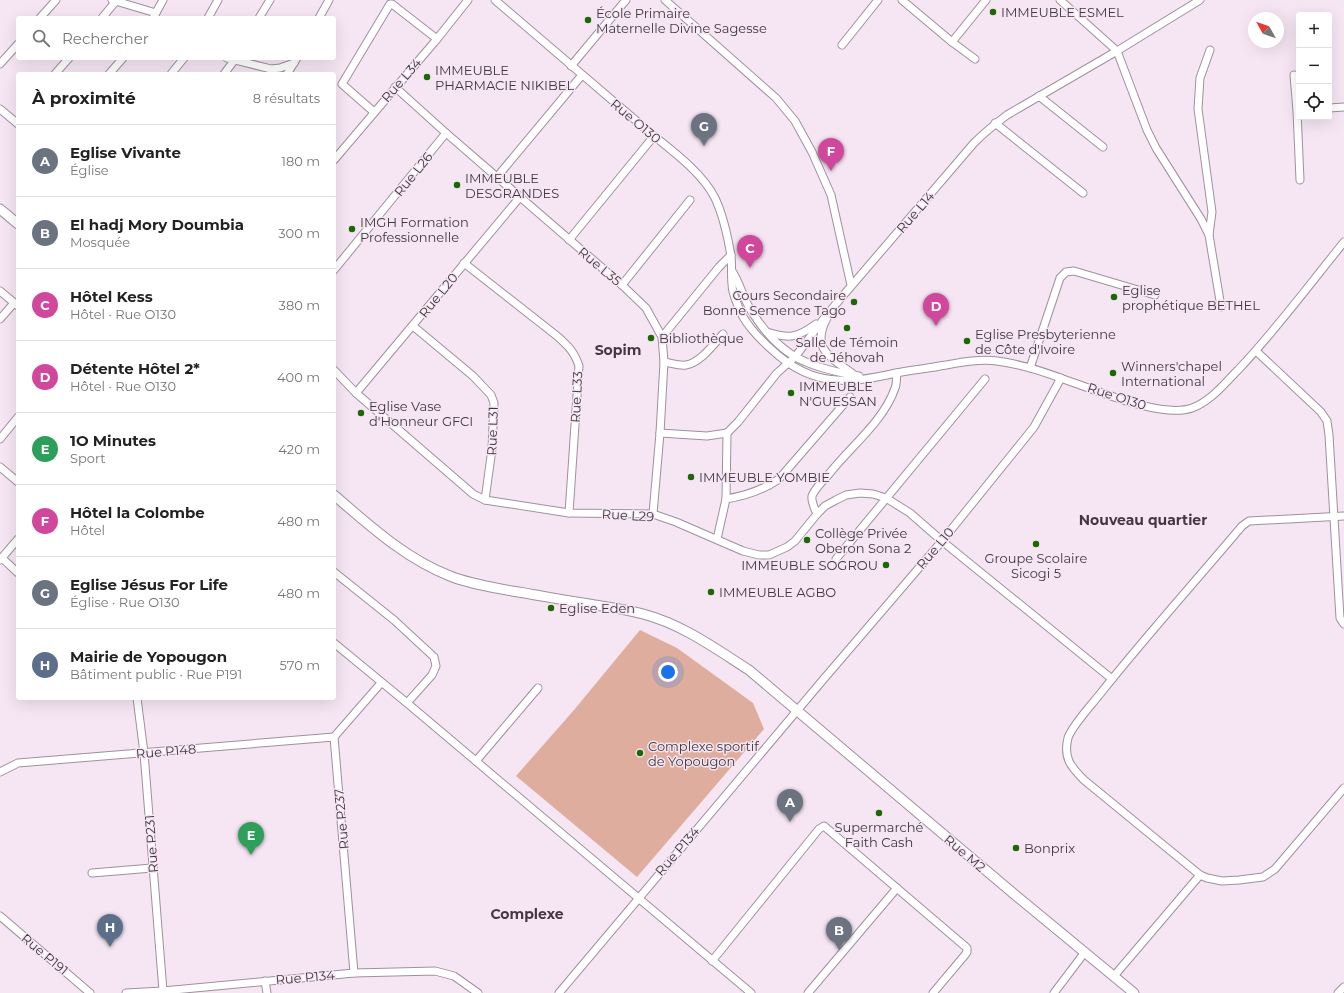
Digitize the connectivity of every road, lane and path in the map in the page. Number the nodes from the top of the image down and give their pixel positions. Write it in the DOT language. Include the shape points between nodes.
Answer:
graph roads {
  1 [pos="56,0"];
  2 [pos="163,0"];
  3 [pos="218,0"];
  4 [pos="270,0"];
  5 [pos="329,0"];
  6 [pos="468,0"];
  7 [pos="495,0"];
  8 [pos="626,0"];
  9 [pos="665,0"];
  10 [pos="878,0"];
  11 [pos="902,0"];
  12 [pos="986,0"];
  13 [pos="1060,0"];
  14 [pos="1200,0"];
  15 [pos="114,1"];
  16 [pos="42,16"];
  17 [pos="103,16"];
  18 [pos="155,16"];
  19 [pos="209,16"];
  20 [pos="260,16"];
  21 [pos="319,16"];
  22 [pos="437,39"];
  23 [pos="952,42"];
  24 [pos="842,45"];
  25 [pos="16,46"];
  26 [pos="1210,50"];
  27 [pos="1117,51"];
  28 [pos="975,59"];
  29 [pos="67,60"];
  30 [pos="121,60"];
  31 [pos="182,60"];
  32 [pos="234,60"];
  33 [pos="239,60"];
  34 [pos="295,60"];
  35 [pos="0,64"];
  36 [pos="571,66"];
  37 [pos="57,72"];
  38 [pos="111,72"];
  39 [pos="173,72"];
  40 [pos="225,72"];
  41 [pos="288,72"];
  42 [pos="582,75"];
  43 [pos="1294,75"];
  44 [pos="395,87"];
  45 [pos="1296,93"];
  46 [pos="1039,96"];
  47 [pos="1344,107"];
  48 [pos="1332,108"];
  49 [pos="0,109"];
  50 [pos="374,112"];
  51 [pos="16,120"];
  52 [pos="1298,120"];
  53 [pos="995,123"];
  54 [pos="446,133"];
  55 [pos="654,136"];
  56 [pos="1103,147"];
  57 [pos="336,158"];
  58 [pos="497,177"];
  59 [pos="1300,180"];
  60 [pos="1083,193"];
  61 [pos="520,197"];
  62 [pos="690,200"];
  63 [pos="0,209"];
  64 [pos="16,222"];
  65 [pos="1209,236"];
  66 [pos="569,240"];
  67 [pos="1344,242"];
  68 [pos="731,256"];
  69 [pos="464,263"];
  70 [pos="336,268"];
  71 [pos="732,271"];
  72 [pos="622,284"];
  73 [pos="852,285"];
  74 [pos="0,291"];
  75 [pos="1155,295"];
  76 [pos="16,305"];
  77 [pos="833,307"];
  78 [pos="1220,308"];
  79 [pos="0,319"];
  80 [pos="822,321"];
  81 [pos="413,326"];
  82 [pos="766,331"];
  83 [pos="723,334"];
  84 [pos="662,338"];
  85 [pos="1256,351"];
  86 [pos="795,357"];
  87 [pos="664,362"];
  88 [pos="788,363"];
  89 [pos="1030,368"];
  90 [pos="336,372"];
  91 [pos="897,373"];
  92 [pos="855,375"];
  93 [pos="867,378"];
  94 [pos="1061,378"];
  95 [pos="985,379"];
  96 [pos="356,393"];
  97 [pos="850,397"];
  98 [pos="16,419"];
  99 [pos="660,433"];
  100 [pos="727,433"];
  101 [pos="0,438"];
  102 [pos="0,467"];
  103 [pos="16,480"];
  104 [pos="336,497"];
  105 [pos="886,498"];
  106 [pos="726,499"];
  107 [pos="485,500"];
  108 [pos="569,513"];
  109 [pos="653,514"];
  110 [pos="817,514"];
  111 [pos="1344,516"];
  112 [pos="1334,517"];
  113 [pos="717,539"];
  114 [pos="16,541"];
  115 [pos="942,541"];
  116 [pos="1,559"];
  117 [pos="836,559"];
  118 [pos="16,571"];
  119 [pos="336,574"];
  120 [pos="1344,624"];
  121 [pos="336,645"];
  122 [pos="1112,679"];
  123 [pos="381,683"];
  124 [pos="538,688"];
  125 [pos="137,700"];
  126 [pos="407,703"];
  127 [pos="797,711"];
  128 [pos="334,737"];
  129 [pos="144,753"];
  130 [pos="476,761"];
  131 [pos="0,772"];
  132 [pos="1344,788"];
  133 [pos="152,868"];
  134 [pos="92,873"];
  135 [pos="1200,875"];
  136 [pos="897,888"];
  137 [pos="638,898"];
  138 [pos="0,916"];
  139 [pos="1085,952"];
  140 [pos="712,961"];
  141 [pos="354,973"];
  142 [pos="1114,976"];
  143 [pos="265,981"];
  144 [pos="1344,987"];
  145 [pos="163,991"];
  146 [pos="90,993"];
  147 [pos="126,993"];
  148 [pos="266,993"];
  149 [pos="478,993"];
  150 [pos="559,993"];
  151 [pos="751,993"];
  152 [pos="808,993"];
  153 [pos="933,993"];
  154 [pos="1054,993"];
  155 [pos="1134,993"];
  156 [pos="1338,993"];
  1 -- 16 [label="street"];
  2 -- 18 [label="street"];
  3 -- 19 [label="street"];
  4 -- 20 [label="street"];
  5 -- 21 [label="street"];
  6 -- 22 [label="street, Rue L34"];
  7 -- 36 [label="street, Rue O130"];
  8 -- 36 [label="street"];
  9 -- 73 [label="street" via="776,98 795,121 831,194"];
  10 -- 24 [label="street"];
  11 -- 23 [label="street"];
  12 -- 23 [label="street"];
  13 -- 27 [label="street"];
  14 -- 27 [label="street, Rue L14"];
  15 -- 17 [label="street"];
  15 -- 18 [label="street"];
  22 -- 44 [label="street, Rue L34"];
  22 -- 50 [label="street" via="390,4 342,84"];
  23 -- 28 [label="street"];
  25 -- 35 [label="street"];
  26 -- 65 [label="street" via="1200,78 1198,109 1212,212"];
  27 -- 46 [label="street, Rue L14"];
  27 -- 65 [label="street" via="1147,130"];
  29 -- 37 [label="street"];
  30 -- 38 [label="street"];
  31 -- 39 [label="street"];
  32 -- 40 [label="street"];
  33 -- 34 [label="street" via="271,69 280,68"];
  34 -- 41 [label="street"];
  36 -- 42 [label="street, Rue O130"];
  42 -- 55 [label="street, Rue O130"];
  42 -- 58 [label="street"];
  43 -- 45 [label="street"];
  44 -- 50 [label="street, Rue L34"];
  44 -- 54 [label="street, Rue L35"];
  46 -- 53 [label="street, Rue L14"];
  46 -- 56 [label="street"];
  47 -- 48 [label="street"];
  49 -- 51 [label="street"];
  50 -- 57 [label="street, Rue L34"];
  52 -- 59 [label="street"];
  53 -- 60 [label="street"];
  53 -- 73 [label="street, Rue L14" via="974,143"];
  54 -- 58 [label="street, Rue L35"];
  54 -- 70 [label="street, Rue L26"];
  55 -- 66 [label="street"];
  55 -- 68 [label="street, Rue O130" via="680,157 707,186 720,211"];
  58 -- 61 [label="street, Rue L35"];
  61 -- 66 [label="street, Rue L35"];
  61 -- 69 [label="street, Rue L20"];
  62 -- 72 [label="street"];
  63 -- 64 [label="main road"];
  65 -- 78 [label="street"];
  66 -- 72 [label="street, Rue L35"];
  67 -- 85 [label="street, Rue O130"];
  68 -- 71 [label="street, Rue O130"];
  68 -- 84 [label="street" via="719,267"];
  69 -- 81 [label="street, Rue L20"];
  69 -- 108 [label="street, Rue L33" via="570,347 576,356 578,366"];
  71 -- 82 [label="street, Rue O130" via="739,281 746,302"];
  71 -- 88 [label="street, Rue O130" via="732,284 738,307 746,321 772,351"];
  72 -- 84 [label="street, Rue L35" via="646,308"];
  73 -- 77 [label="street, Rue L14"];
  74 -- 76 [label="street"];
  75 -- 89 [label="street" via="1074,271 1066,272 1060,278"];
  76 -- 79 [label="street"];
  77 -- 80 [label="street, Rue L14"];
  77 -- 92 [label="street" via="822,330 822,345 826,354"];
  80 -- 82 [label="street" via="804,333 793,336 779,336"];
  80 -- 86 [label="street, Rue L14"];
  81 -- 96 [label="street, Rue L20"];
  81 -- 107 [label="street, Rue L31" via="473,376 491,395 494,404 492,448"];
  82 -- 86 [label="street, Rue O130"];
  83 -- 87 [label="street" via="692,364"];
  84 -- 87 [label="street, Rue L35"];
  85 -- 94 [label="street, Rue O130" via="1206,400 1191,408 1173,411 1130,402"];
  85 -- 112 [label="street" via="1321,412 1327,421"];
  86 -- 88 [label="street, Rue L14"];
  86 -- 92 [label="street, Rue O130" via="837,372"];
  87 -- 99 [label="street, Rue L35"];
  88 -- 93 [label="street, Rue O130" via="801,371 824,378"];
  88 -- 100 [label="street, Rue L14"];
  89 -- 91 [label="street, Rue O130" via="998,361 978,360"];
  89 -- 94 [label="street, Rue O130"];
  90 -- 96 [label="street"];
  91 -- 93 [label="street, Rue O130"];
  91 -- 110 [label="street" via="896,387 887,406 812,496"];
  92 -- 93 [label="street, Rue O130"];
  94 -- 115 [label="street, Rue L10" via="1034,427"];
  95 -- 105 [label="street"];
  96 -- 107 [label="street, Rue L29" via="473,494"];
  97 -- 106 [label="street" via="779,480 757,491"];
  98 -- 101 [label="street"];
  99 -- 100 [label="street" via="707,436"];
  99 -- 109 [label="street, Rue L35"];
  100 -- 106 [label="street"];
  102 -- 103 [label="street"];
  104 -- 127 [label="main road, Rue M2" via="392,543 433,569 451,577 478,585 622,609 666,622 704,641 749,670"];
  105 -- 110 [label="street, Rue L29" via="873,494 846,495 825,506"];
  105 -- 115 [label="street, Rue L29" via="910,513"];
  105 -- 117 [label="street"];
  106 -- 113 [label="street"];
  107 -- 108 [label="street, Rue L29"];
  108 -- 109 [label="street, Rue L29"];
  109 -- 113 [label="street, Rue L29"];
  110 -- 113 [label="street, Rue L29" via="795,541 769,555 743,551"];
  111 -- 112 [label="street"];
  112 -- 120 [label="street" via="1340,618"];
  112 -- 122 [label="street" via="1249,521 1242,526"];
  114 -- 116 [label="street"];
  115 -- 122 [label="street, Rue L29"];
  115 -- 127 [label="street, Rue L10"];
  116 -- 118 [label="street"];
  119 -- 126 [label="street" via="394,620 434,657 436,666 432,675"];
  121 -- 123 [label="street"];
  122 -- 135 [label="street" via="1068,736 1066,754 1073,769 1084,780"];
  123 -- 126 [label="street"];
  123 -- 128 [label="street"];
  124 -- 130 [label="street"];
  125 -- 129 [label="street, Rue P231"];
  126 -- 130 [label="street"];
  127 -- 137 [label="street, Rue P134"];
  127 -- 139 [label="main road, Rue M2"];
  128 -- 129 [label="street, Rue P148"];
  128 -- 141 [label="street, Rue P237"];
  129 -- 131 [label="street, Rue P148" via="18,763"];
  129 -- 133 [label="street, Rue P231"];
  130 -- 137 [label="street"];
  132 -- 135 [label="street" via="1289,854 1263,877 1222,881"];
  133 -- 134 [label="street"];
  133 -- 145 [label="street, Rue P231"];
  135 -- 142 [label="street"];
  136 -- 140 [label="street" via="824,826"];
  136 -- 152 [label="street"];
  136 -- 153 [label="street" via="967,948 965,955"];
  137 -- 140 [label="street"];
  137 -- 150 [label="street, Rue P134"];
  138 -- 146 [label="street, Rue P191"];
  139 -- 142 [label="main road, Rue M2"];
  139 -- 154 [label="street"];
  140 -- 151 [label="street"];
  141 -- 143 [label="street, Rue P134"];
  141 -- 149 [label="street, Rue P134" via="435,971 454,976"];
  142 -- 155 [label="main road, Rue M2"];
  143 -- 145 [label="street, Rue P134"];
  143 -- 148 [label="street"];
  144 -- 156 [label="street"];
  145 -- 147 [label="street, Rue P134"];
}
